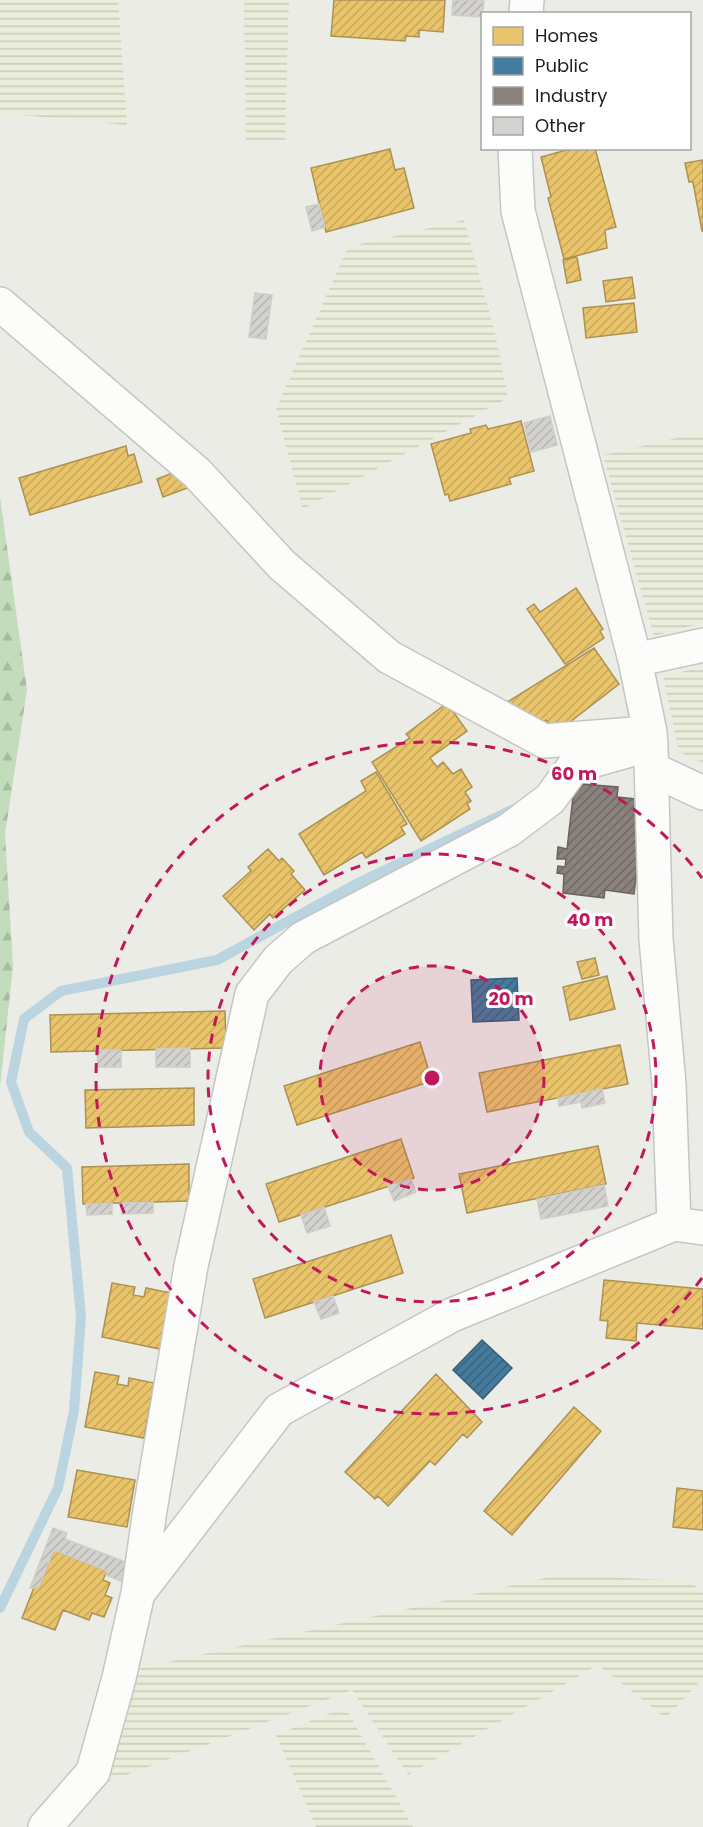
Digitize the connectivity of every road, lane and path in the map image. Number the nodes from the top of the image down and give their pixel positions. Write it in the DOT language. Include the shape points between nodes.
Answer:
graph roads {
  1 [pos="515,150"];
  2 [pos="0,304"];
  3 [pos="703,645"];
  4 [pos="635,660"];
  5 [pos="651,746"];
  6 [pos="703,793"];
  7 [pos="689,1226"];
  8 [pos="138,1593"];
  9 [pos="45,1827"];
  1 -- 4 [label="street" via="518,211"];
  2 -- 5 [label="street" via="198,473 282,565 389,657 544,741"];
  3 -- 4 [label="street"];
  4 -- 5 [label="street"];
  5 -- 6 [label="street" via="652,769"];
  5 -- 7 [label="street" via="656,939 669,1084"];
  5 -- 8 [label="street" via="574,766 550,800 509,830 303,938 278,960 252,994 192,1266"];
  7 -- 8 [label="street" via="452,1315 279,1410"];
  8 -- 9 [label="street" via="93,1772"];
}
